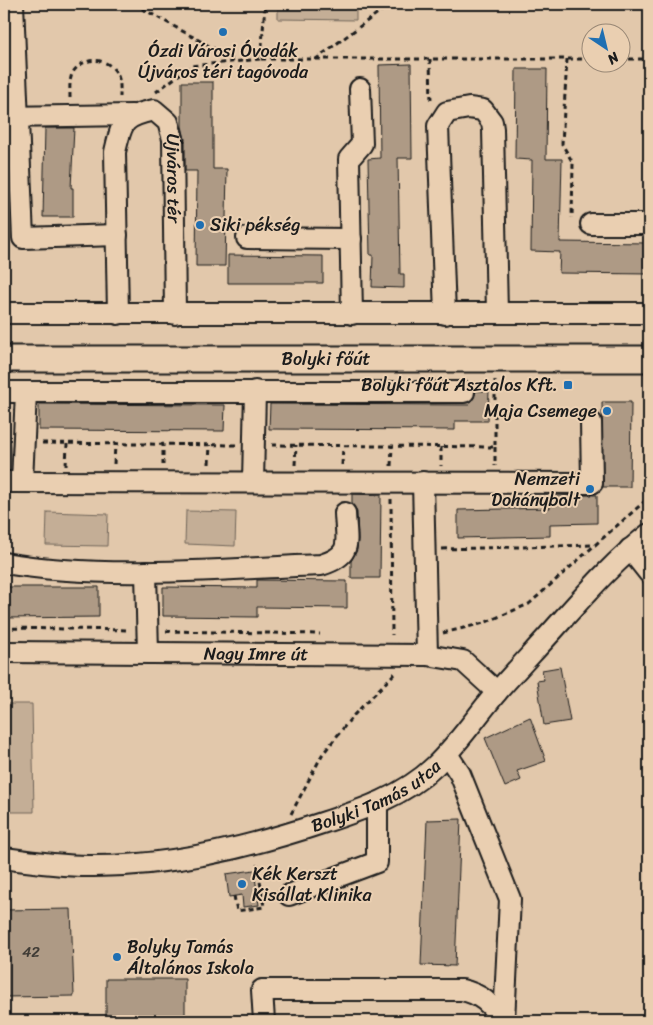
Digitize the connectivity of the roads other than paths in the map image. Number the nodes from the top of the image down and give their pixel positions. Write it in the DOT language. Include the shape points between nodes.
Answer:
graph roads {
  1 [pos="13,4"];
  2 [pos="360,89"];
  3 [pos="126,107"];
  4 [pos="11,117"];
  5 [pos="591,224"];
  6 [pos="649,224"];
  7 [pos="116,236"];
  8 [pos="247,238"];
  9 [pos="351,239"];
  10 [pos="4,313"];
  11 [pos="649,313"];
  12 [pos="118,314"];
  13 [pos="175,314"];
  14 [pos="352,314"];
  15 [pos="445,314"];
  16 [pos="497,314"];
  17 [pos="4,359"];
  18 [pos="648,369"];
  19 [pos="255,391"];
  20 [pos="4,392"];
  21 [pos="26,392"];
  22 [pos="464,392"];
  23 [pos="591,422"];
  24 [pos="13,482"];
  25 [pos="253,482"];
  26 [pos="423,482"];
  27 [pos="345,513"];
  28 [pos="649,534"];
  29 [pos="630,549"];
  30 [pos="4,563"];
  31 [pos="146,572"];
  32 [pos="649,573"];
  33 [pos="4,652"];
  34 [pos="148,653"];
  35 [pos="419,655"];
  36 [pos="497,692"];
  37 [pos="447,754"];
  38 [pos="377,803"];
  39 [pos="4,858"];
  40 [pos="289,895"];
  41 [pos="264,1021"];
  42 [pos="500,1021"];
  43 [pos="504,1021"];
  1 -- 4 [label="street"];
  2 -- 9 [label="street" via="362,144 350,159"];
  3 -- 4 [label="street"];
  3 -- 7 [label="street" via="115,152"];
  3 -- 13 [label="street, Újváros tér" via="154,110 168,122 174,139"];
  4 -- 7 [label="street" via="23,238"];
  5 -- 6 [label="street"];
  7 -- 12 [label="street"];
  8 -- 9 [label="street"];
  9 -- 14 [label="street"];
  10 -- 12 [label="street"];
  11 -- 16 [label="street"];
  12 -- 13 [label="street"];
  13 -- 14 [label="street"];
  14 -- 15 [label="street"];
  15 -- 16 [label="street"];
  15 -- 16 [label="street" via="438,126 448,112 469,108 483,110 493,129"];
  17 -- 18 [label="main road, Bolyki főút"];
  19 -- 21 [label="street"];
  19 -- 22 [label="street"];
  19 -- 25 [label="street"];
  20 -- 21 [label="street"];
  21 -- 24 [label="street" via="24,443"];
  23 -- 26 [label="street" via="592,483"];
  24 -- 25 [label="street"];
  25 -- 26 [label="street"];
  26 -- 35 [label="street" via="426,635"];
  27 -- 31 [label="street" via="343,555 321,565"];
  28 -- 29 [label="street, Bolyki Tamás utca"];
  29 -- 32 [label="street"];
  29 -- 36 [label="street, Bolyki Tamás utca"];
  30 -- 31 [label="street" via="31,568"];
  31 -- 34 [label="street"];
  33 -- 34 [label="street, Nagy Imre út"];
  34 -- 35 [label="street, Nagy Imre út"];
  35 -- 36 [label="street, Nagy Imre út" via="463,661"];
  36 -- 37 [label="street, Bolyki Tamás utca"];
  37 -- 38 [label="street, Bolyki Tamás utca" via="419,779"];
  37 -- 43 [label="street" via="460,774 510,899"];
  38 -- 39 [label="street, Bolyki Tamás utca" via="255,844 186,858 114,865 54,864"];
  38 -- 40 [label="street" via="377,862"];
  41 -- 42 [label="street" via="262,990 462,990 486,1000"];
}
